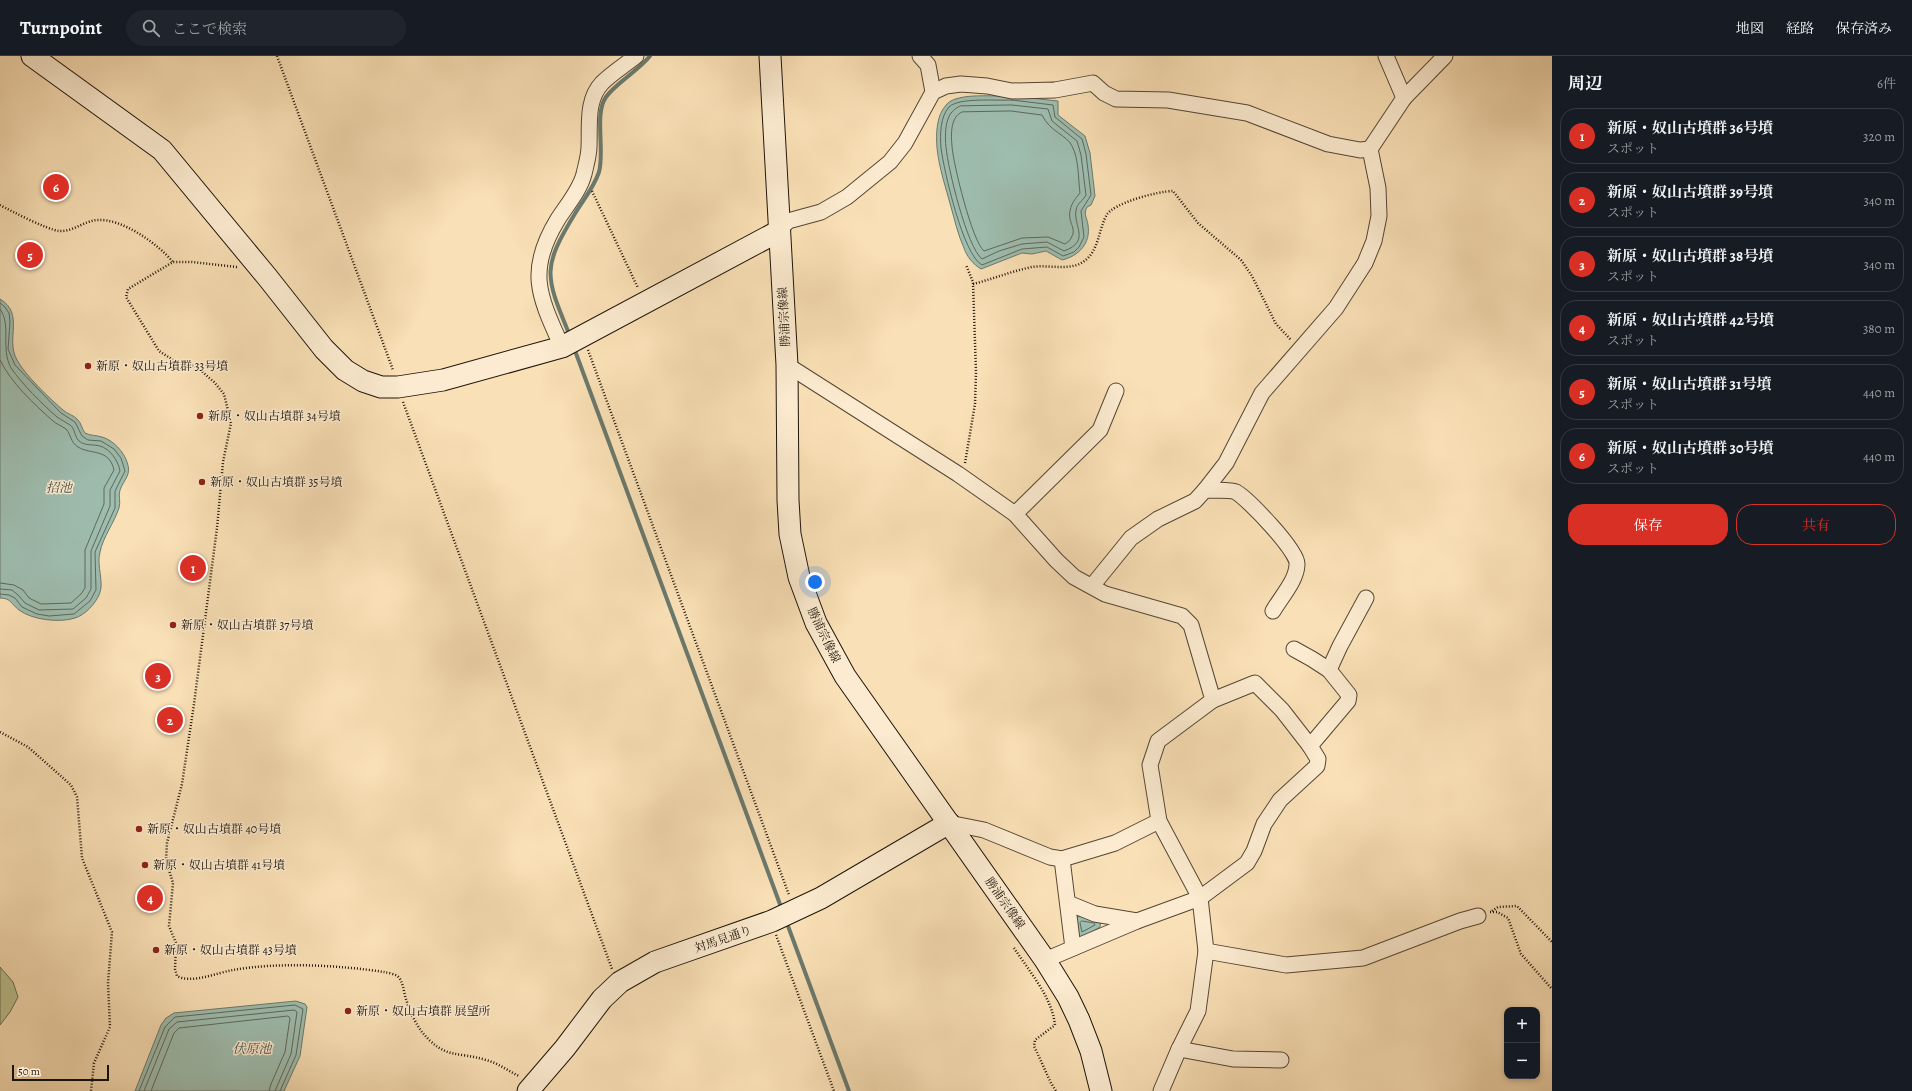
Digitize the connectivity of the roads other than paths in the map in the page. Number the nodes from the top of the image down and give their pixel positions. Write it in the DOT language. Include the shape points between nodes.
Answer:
graph roads {
  1 [pos="32,56"];
  2 [pos="636,56"];
  3 [pos="770,56"];
  4 [pos="920,56"];
  5 [pos="1386,56"];
  6 [pos="1445,56"];
  7 [pos="933,92"];
  8 [pos="1404,98"];
  9 [pos="1370,148"];
  10 [pos="779,231"];
  11 [pos="573,342"];
  12 [pos="787,365"];
  13 [pos="1116,391"];
  14 [pos="1205,490"];
  15 [pos="1015,514"];
  16 [pos="1092,586"];
  17 [pos="1366,598"];
  18 [pos="1273,611"];
  19 [pos="1294,649"];
  20 [pos="1329,670"];
  21 [pos="1212,700"];
  22 [pos="1310,746"];
  23 [pos="1158,821"];
  24 [pos="949,823"];
  25 [pos="1062,859"];
  26 [pos="1200,898"];
  27 [pos="1068,903"];
  28 [pos="1485,913"];
  29 [pos="1137,921"];
  30 [pos="1073,948"];
  31 [pos="1206,951"];
  32 [pos="1045,960"];
  33 [pos="1179,1049"];
  34 [pos="1281,1060"];
  35 [pos="533,1086"];
  36 [pos="1101,1091"];
  37 [pos="1162,1091"];
  1 -- 11 [label="street" via="162,150 324,349 345,370 364,381 398,387 443,380"];
  2 -- 11 [label="street" via="602,84 592,98 589,114 589,148 584,175 549,237 540,259 539,282 544,306"];
  3 -- 10 [label="street, 勝浦宗像線"];
  4 -- 7 [label="street" via="928,65"];
  5 -- 8 [label="street"];
  6 -- 8 [label="street"];
  7 -- 9 [label="street" via="946,86 961,84 1012,91 1055,90 1093,83 1116,99 1168,100 1247,114 1328,144 1360,150"];
  7 -- 10 [label="street" via="905,142 890,162 847,197 821,212 788,221"];
  8 -- 9 [label="street"];
  9 -- 14 [label="street" via="1378,188 1379,216 1374,241 1365,263 1336,308 1262,393 1226,463"];
  10 -- 11 [label="street"];
  10 -- 12 [label="street, 勝浦宗像線"];
  12 -- 15 [label="street" via="958,474"];
  12 -- 24 [label="street, 勝浦宗像線" via="788,500 790,534 799,577 816,623 845,676"];
  13 -- 15 [label="street" via="1100,430"];
  14 -- 16 [label="street" via="1195,501 1158,519 1131,538"];
  14 -- 18 [label="street" via="1229,490 1236,493 1293,551 1298,563 1294,576"];
  15 -- 16 [label="street" via="1074,577"];
  16 -- 21 [label="street" via="1105,594 1182,616 1191,625"];
  17 -- 20 [label="street"];
  19 -- 20 [label="street"];
  20 -- 22 [label="street" via="1349,695 1348,701"];
  21 -- 22 [label="street" via="1255,683 1282,710"];
  21 -- 23 [label="street" via="1158,741 1150,765"];
  22 -- 26 [label="street" via="1318,759 1317,766 1280,800 1264,824 1247,863"];
  23 -- 25 [label="street" via="1114,843"];
  23 -- 26 [label="street"];
  24 -- 25 [label="street" via="984,830"];
  24 -- 32 [label="street, 勝浦宗像線"];
  24 -- 35 [label="street, 対馬見通り" via="795,911 772,922 655,962 620,982 602,999"];
  25 -- 27 [label="street"];
  26 -- 29 [label="street"];
  26 -- 31 [label="street"];
  27 -- 29 [label="street" via="1095,914"];
  27 -- 30 [label="street"];
  28 -- 31 [label="street" via="1362,958 1286,965"];
  29 -- 30 [label="street"];
  30 -- 32 [label="street"];
  31 -- 33 [label="street" via="1198,1011"];
  32 -- 36 [label="street, 勝浦宗像線" via="1079,1020 1091,1051"];
  33 -- 34 [label="street" via="1233,1059"];
  33 -- 37 [label="street"];
}
